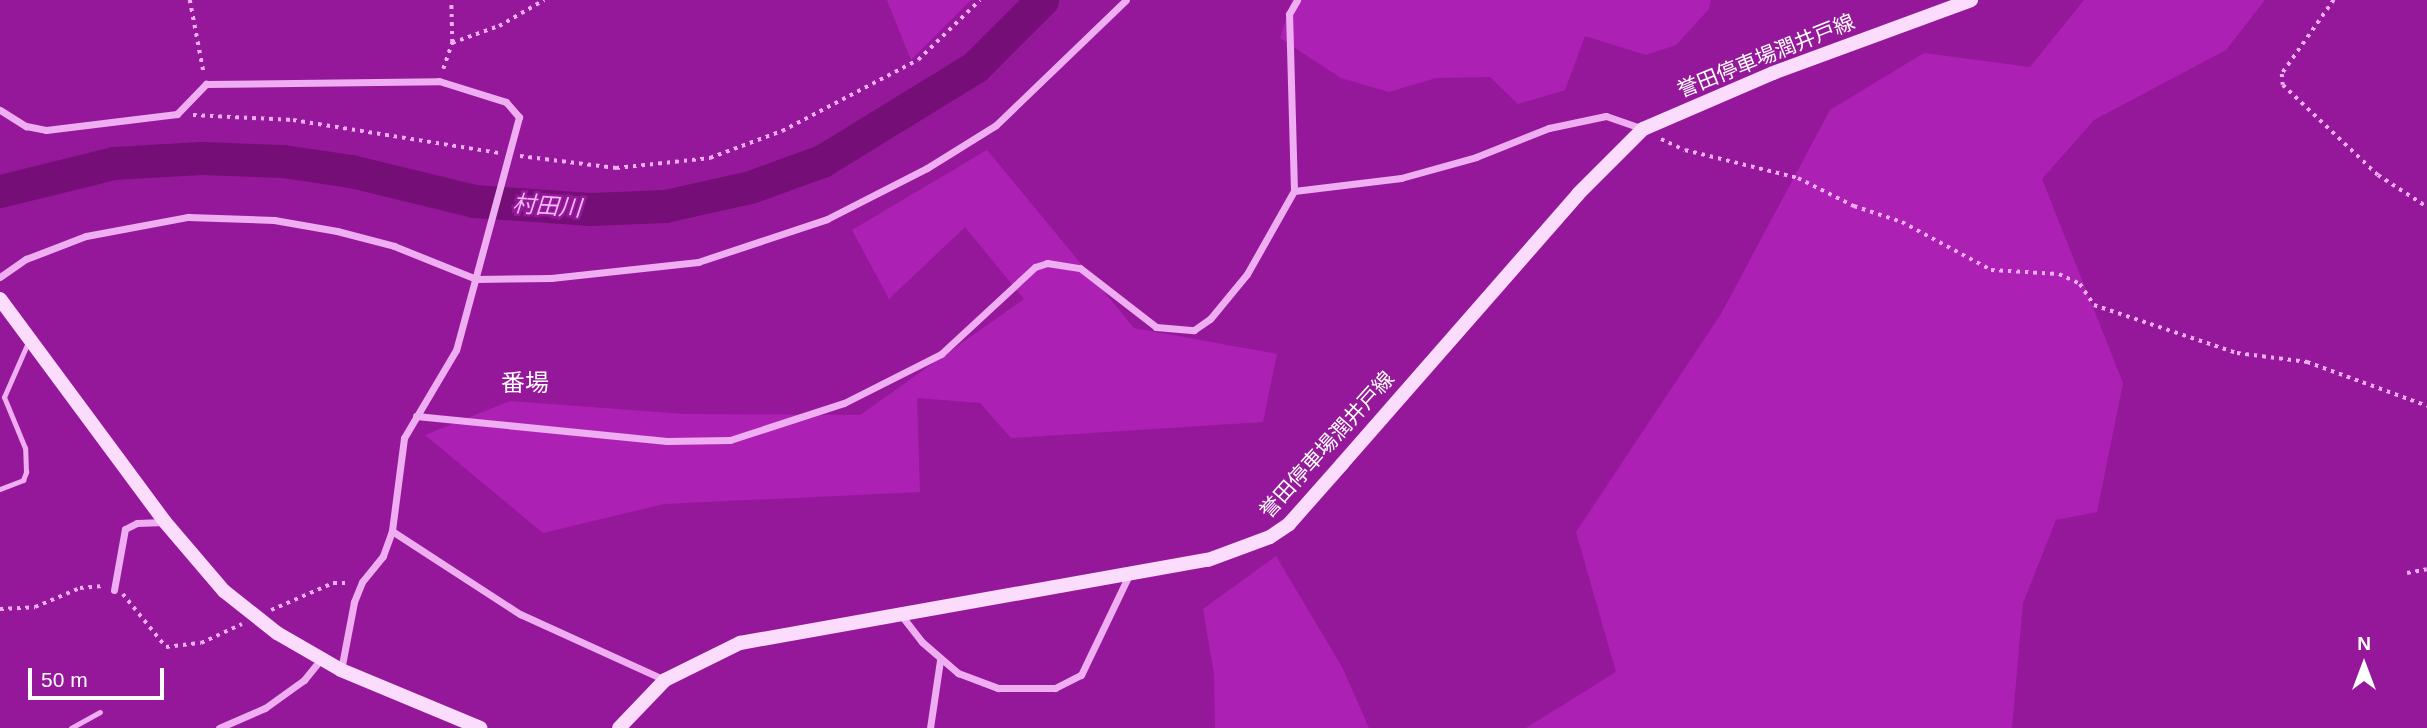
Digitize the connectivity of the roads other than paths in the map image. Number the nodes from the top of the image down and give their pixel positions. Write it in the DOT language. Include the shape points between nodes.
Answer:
graph roads {
  1 [pos="1126,0"];
  2 [pos="1297,0"];
  3 [pos="1971,0"];
  4 [pos="0,110"];
  5 [pos="1643,130"];
  6 [pos="1294,191"];
  7 [pos="0,277"];
  8 [pos="477,279"];
  9 [pos="0,299"];
  10 [pos="30,337"];
  11 [pos="416,416"];
  12 [pos="0,489"];
  13 [pos="165,522"];
  14 [pos="392,531"];
  15 [pos="1130,575"];
  16 [pos="114,590"];
  17 [pos="901,615"];
  18 [pos="321,659"];
  19 [pos="940,660"];
  20 [pos="341,670"];
  21 [pos="665,680"];
  22 [pos="100,712"];
  23 [pos="477,727"];
  24 [pos="71,728"];
  25 [pos="219,728"];
  26 [pos="619,728"];
  27 [pos="930,728"];
  1 -- 8 [label="street" via="996,125 927,168 827,219 698,262 551,278"];
  2 -- 6 [label="street" via="1289,14"];
  3 -- 5 [label="main road, 誉田停車場潤井戸線" via="1773,73"];
  4 -- 8 [label="street" via="26,126 46,130 177,114 206,84 439,81 506,102 519,117"];
  5 -- 6 [label="street" via="1606,116 1549,128 1476,158 1401,178"];
  5 -- 15 [label="main road, 誉田停車場潤井戸線" via="1569,203 1289,524 1253,547"];
  6 -- 11 [label="street" via="1247,274 1210,319 1194,330 1156,327 1080,268 1047,263 1035,267 942,354 844,403 730,440 667,441"];
  7 -- 8 [label="street" via="26,259 86,236 188,217 274,220 337,231 394,246"];
  8 -- 11 [label="street" via="456,350"];
  9 -- 10 [label="main road"];
  10 -- 12 [label="lane" via="4,397 25,448 26,472 23,480"];
  10 -- 13 [label="main road"];
  11 -- 14 [label="street" via="404,438"];
  13 -- 16 [label="street" via="137,523 125,529"];
  13 -- 18 [label="main road" via="203,569 256,618"];
  14 -- 20 [label="street" via="383,556 362,582"];
  14 -- 21 [label="street" via="520,614"];
  15 -- 17 [label="main road, 誉田停車場潤井戸線"];
  15 -- 19 [label="street" via="1094,656 1082,675 1066,684 998,688 958,673"];
  17 -- 19 [label="street"];
  17 -- 21 [label="main road, 誉田停車場潤井戸線" via="740,643"];
  18 -- 20 [label="main road"];
  18 -- 25 [label="street" via="304,680 265,708"];
  19 -- 27 [label="street"];
  20 -- 23 [label="main road"];
  21 -- 26 [label="main road, 誉田停車場潤井戸線"];
  22 -- 24 [label="lane"];
}
